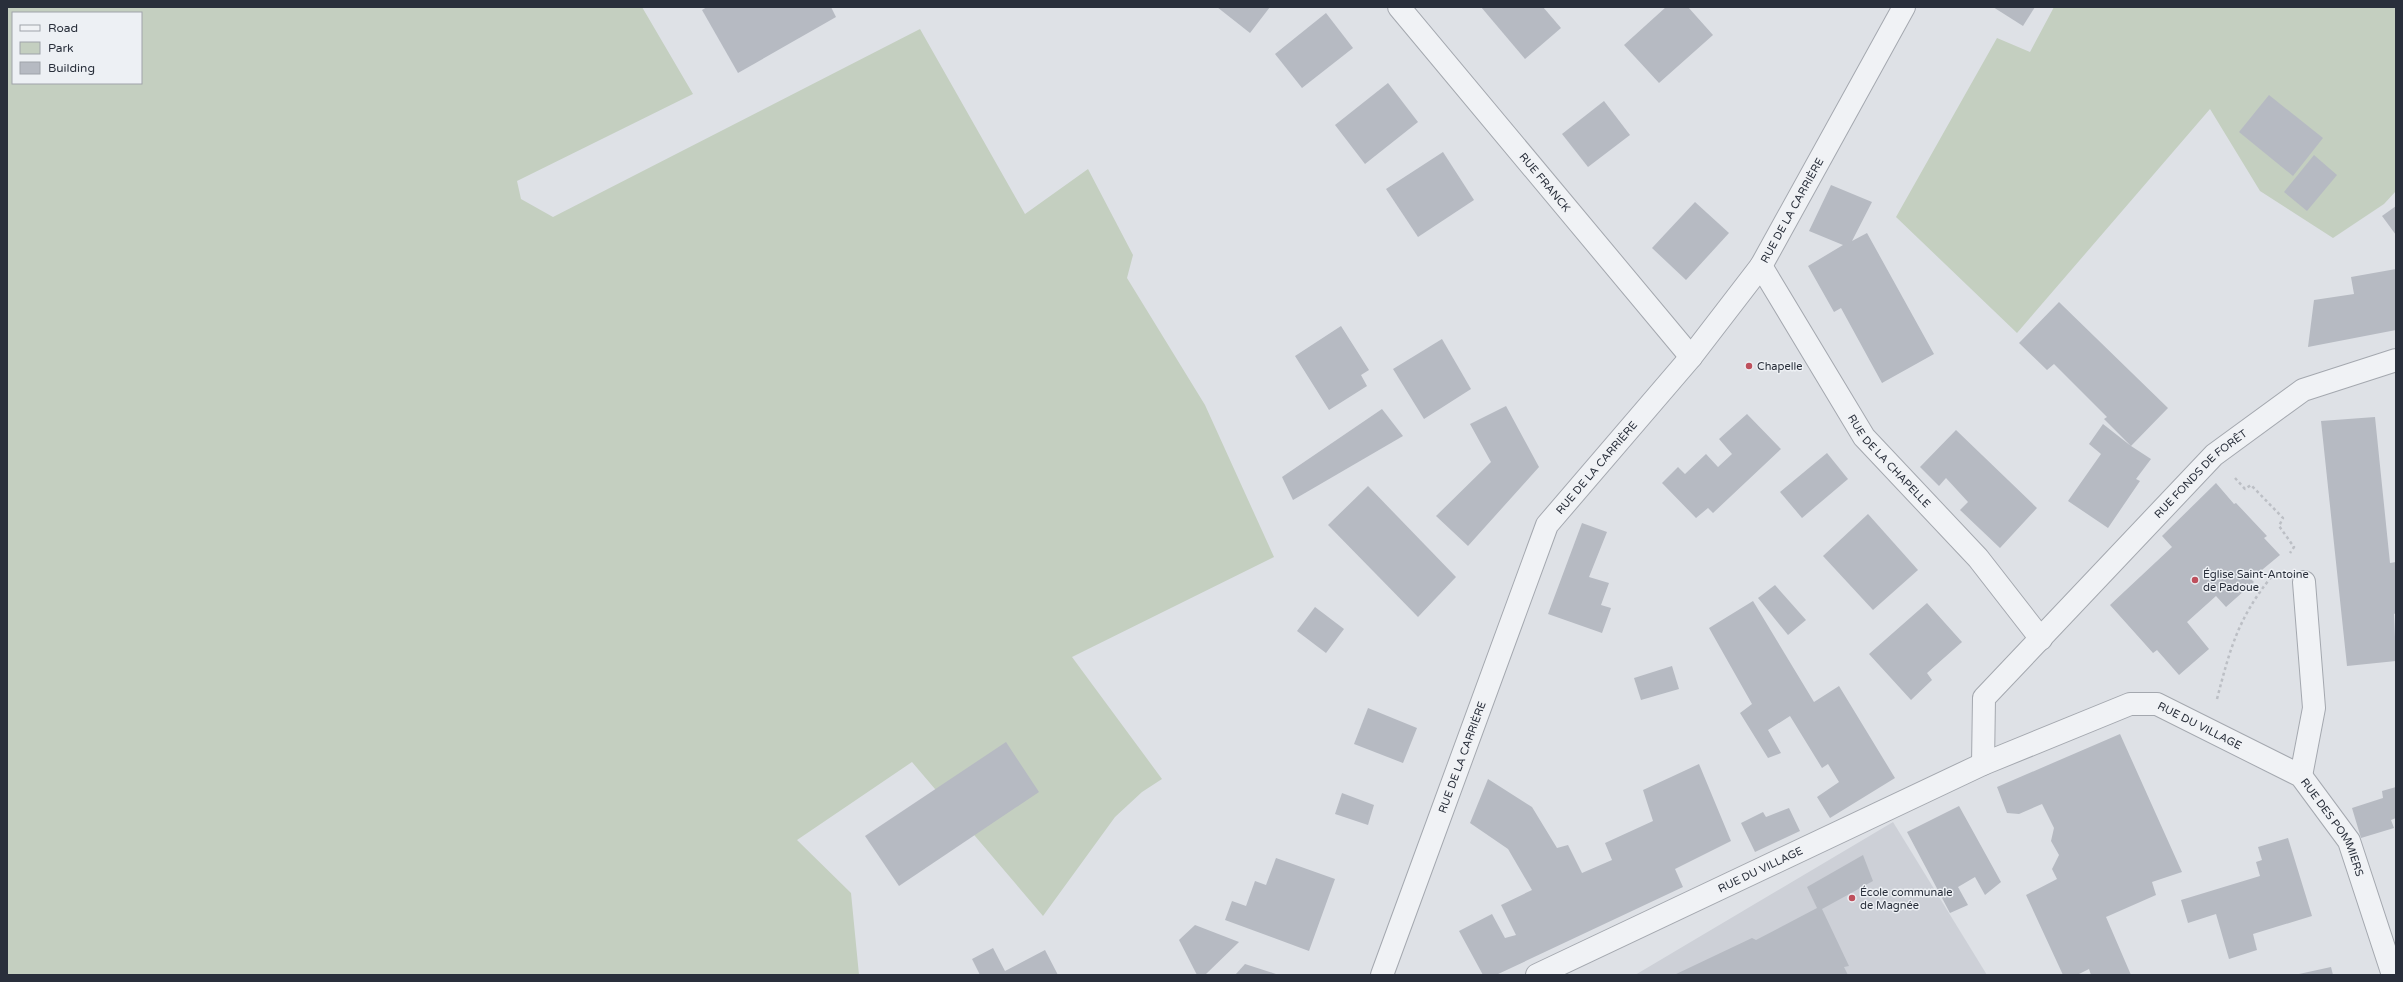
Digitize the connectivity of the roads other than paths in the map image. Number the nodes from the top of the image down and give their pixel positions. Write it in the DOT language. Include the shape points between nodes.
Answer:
graph roads {
  1 [pos="1399,7"];
  2 [pos="1904,7"];
  3 [pos="1762,266"];
  4 [pos="1691,357"];
  5 [pos="2396,360"];
  6 [pos="2304,582"];
  7 [pos="2040,640"];
  8 [pos="1983,764"];
  9 [pos="2301,776"];
  10 [pos="1382,975"];
  11 [pos="1537,975"];
  12 [pos="2393,975"];
  1 -- 4 [label="street, RUE FRANCK"];
  2 -- 3 [label="street, RUE DE LA CARRIÈRE"];
  3 -- 4 [label="street, RUE DE LA CARRIÈRE"];
  3 -- 7 [label="street, RUE DE LA CHAPELLE" via="1864,437 1978,558"];
  4 -- 10 [label="street, RUE DE LA CARRIÈRE" via="1547,525"];
  5 -- 7 [label="street, RUE FONDS DE FORÊT" via="2303,390 2214,456"];
  6 -- 9 [label="street, RUE DES POMMIERS" via="2314,708"];
  7 -- 8 [label="street" via="1984,698"];
  8 -- 9 [label="street, RUE DU VILLAGE" via="2130,704 2157,704"];
  8 -- 11 [label="street, RUE DU VILLAGE"];
  9 -- 12 [label="street, RUE DES POMMIERS" via="2349,840"];
}
